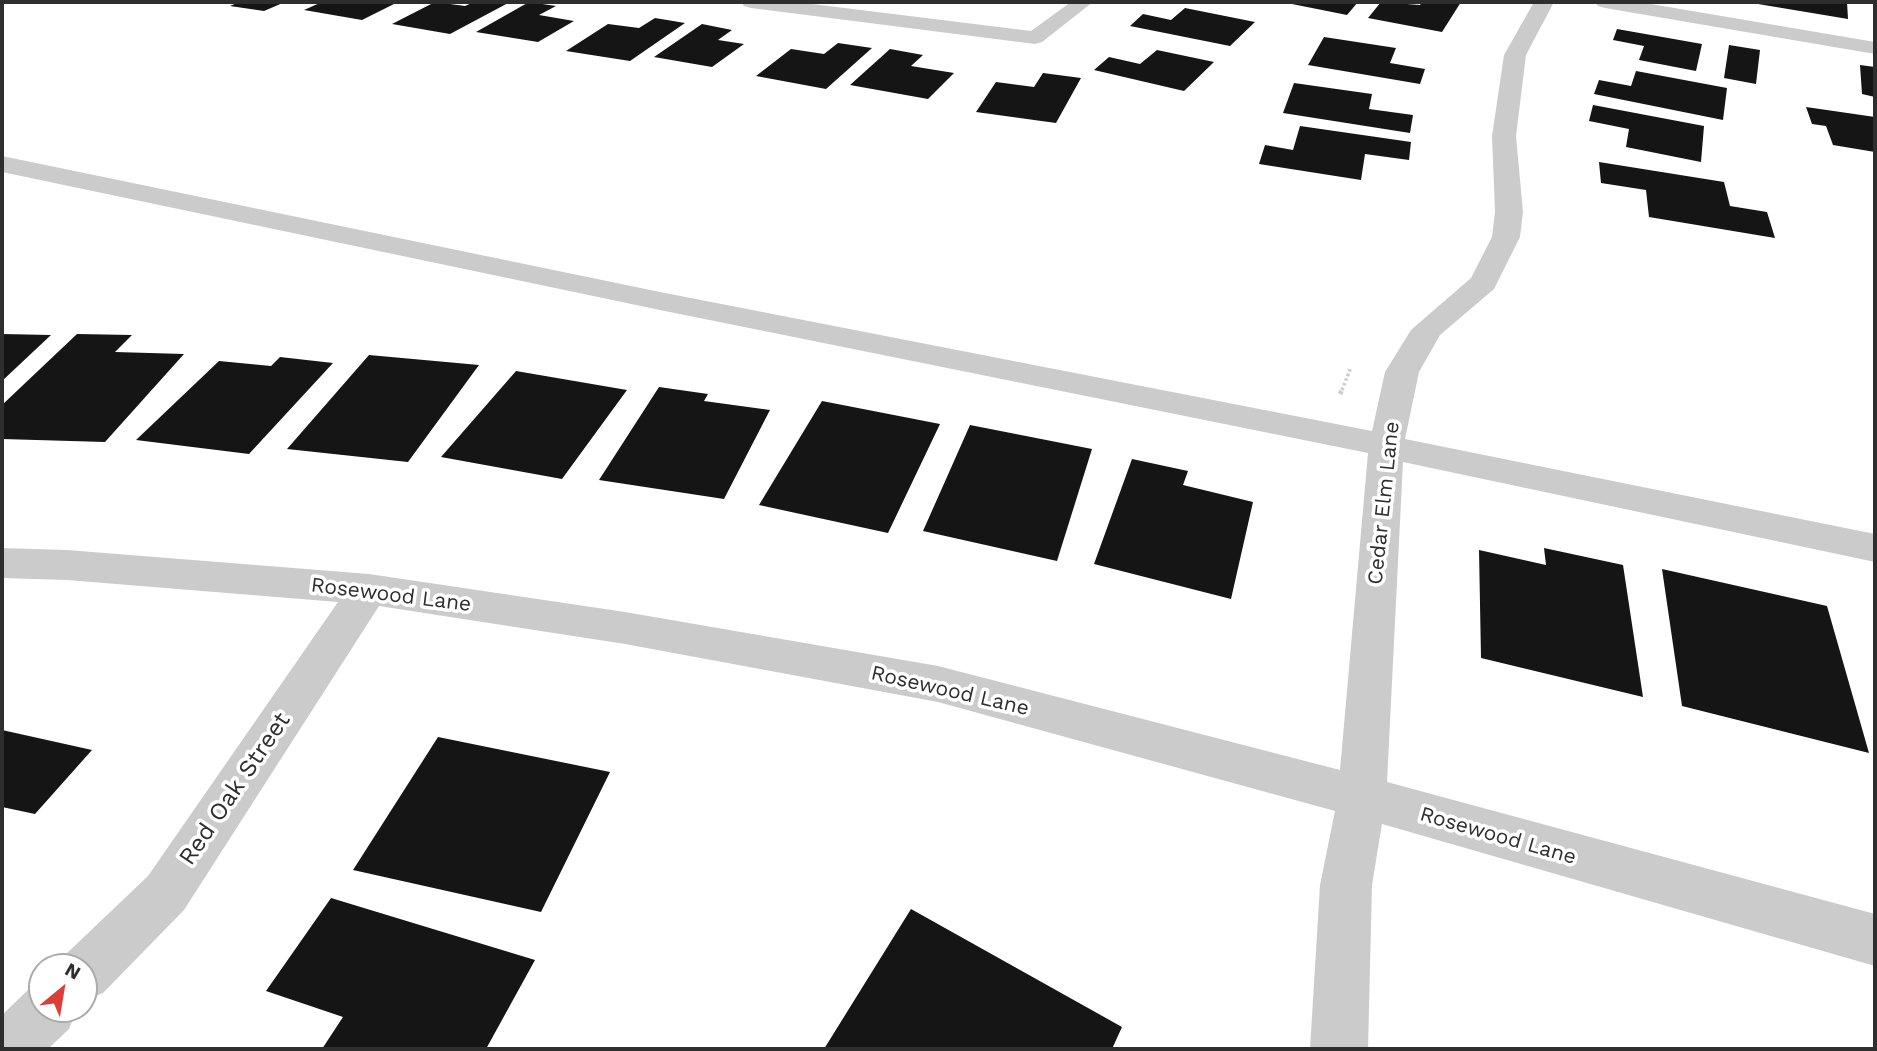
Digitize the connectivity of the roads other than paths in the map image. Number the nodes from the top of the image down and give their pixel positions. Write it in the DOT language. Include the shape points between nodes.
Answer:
graph roads {
  1 [pos="751,2"];
  2 [pos="1083,2"];
  3 [pos="1544,2"];
  4 [pos="1605,2"];
  5 [pos="1875,48"];
  6 [pos="2,164"];
  7 [pos="1385,447"];
  8 [pos="1875,548"];
  9 [pos="2,564"];
  10 [pos="369,589"];
  11 [pos="1362,797"];
  12 [pos="1875,940"];
  13 [pos="98,960"];
  14 [pos="35,1023"];
  15 [pos="8,1049"];
  16 [pos="1339,1049"];
  1 -- 2 [label="street" via="1035,38"];
  3 -- 7 [label="street, Cedar Elm Lane" via="1515,55 1504,136 1506,237 1483,284 1427,330 1402,372"];
  4 -- 5 [label="street"];
  6 -- 7 [label="street"];
  7 -- 8 [label="street"];
  7 -- 11 [label="street, Cedar Elm Lane"];
  9 -- 10 [label="street, Rosewood Lane"];
  10 -- 11 [label="street, Rosewood Lane" via="625,628 938,684"];
  10 -- 13 [label="street, Red Oak Street" via="166,893"];
  11 -- 12 [label="street, Rosewood Lane"];
  11 -- 16 [label="street, Cedar Elm Lane" via="1346,885"];
  14 -- 15 [label="street"];
}
